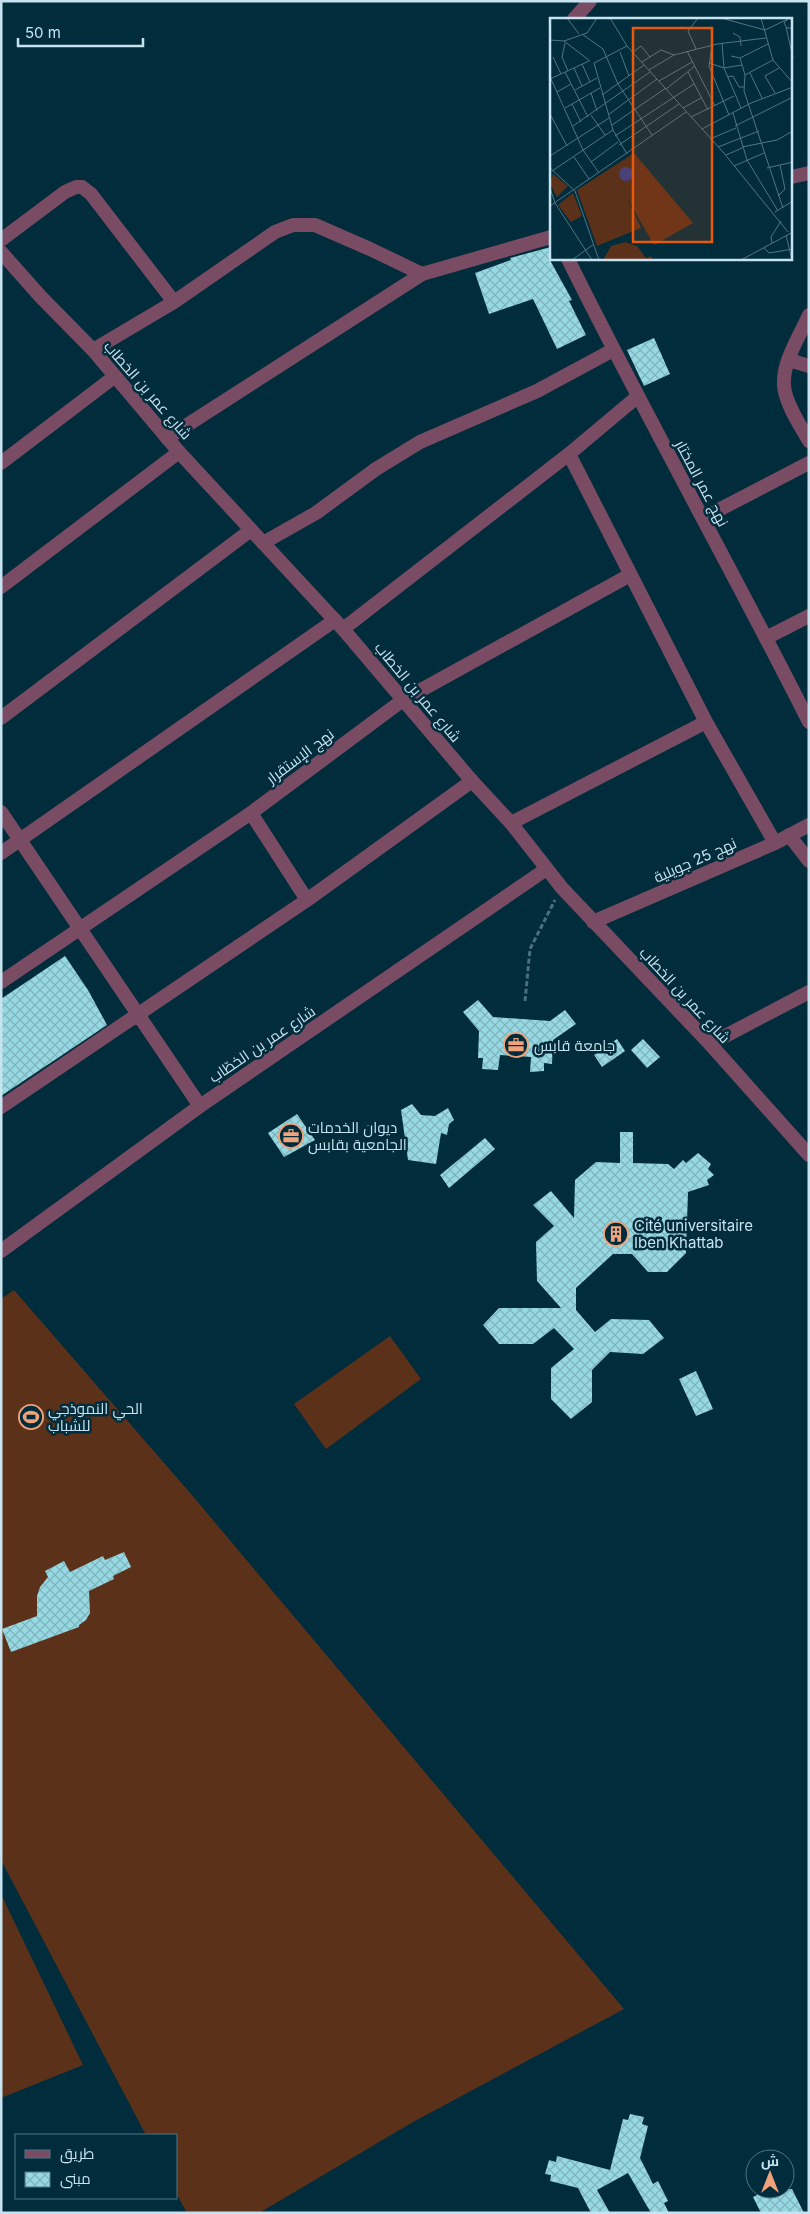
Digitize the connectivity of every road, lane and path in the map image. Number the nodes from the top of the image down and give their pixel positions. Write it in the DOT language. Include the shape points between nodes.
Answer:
graph roads {
  1 [pos="590,1"];
  2 [pos="575,18"];
  3 [pos="809,173"];
  4 [pos="792,177"];
  5 [pos="550,237"];
  6 [pos="1,240"];
  7 [pos="1,252"];
  8 [pos="568,260"];
  9 [pos="422,274"];
  10 [pos="174,302"];
  11 [pos="809,315"];
  12 [pos="93,350"];
  13 [pos="613,350"];
  14 [pos="789,360"];
  15 [pos="809,366"];
  16 [pos="114,377"];
  17 [pos="637,397"];
  18 [pos="167,438"];
  19 [pos="809,441"];
  20 [pos="179,452"];
  21 [pos="569,454"];
  22 [pos="1,463"];
  23 [pos="809,463"];
  24 [pos="703,518"];
  25 [pos="251,530"];
  26 [pos="263,543"];
  27 [pos="630,575"];
  28 [pos="1,587"];
  29 [pos="809,616"];
  30 [pos="339,625"];
  31 [pos="766,638"];
  32 [pos="403,700"];
  33 [pos="1,718"];
  34 [pos="706,722"];
  35 [pos="809,722"];
  36 [pos="472,781"];
  37 [pos="1,812"];
  38 [pos="251,813"];
  39 [pos="511,823"];
  40 [pos="809,825"];
  41 [pos="788,835"];
  42 [pos="20,840"];
  43 [pos="775,843"];
  44 [pos="1,853"];
  45 [pos="809,861"];
  46 [pos="545,870"];
  47 [pos="562,888"];
  48 [pos="307,900"];
  49 [pos="593,922"];
  50 [pos="80,928"];
  51 [pos="1,982"];
  52 [pos="809,992"];
  53 [pos="525,1001"];
  54 [pos="139,1015"];
  55 [pos="710,1044"];
  56 [pos="200,1106"];
  57 [pos="1,1107"];
  58 [pos="806,1147"];
  59 [pos="1,1251"];
  1 -- 2 [label="street"];
  3 -- 4 [label="street"];
  5 -- 9 [label="street"];
  6 -- 10 [label="street" via="65,192 82,187 91,194"];
  7 -- 12 [label="street, شارع عمر بن الخطاب"];
  8 -- 13 [label="street, نهج عمر المختار"];
  9 -- 10 [label="street" via="315,225 294,225 260,241"];
  9 -- 18 [label="street"];
  10 -- 12 [label="street"];
  11 -- 14 [label="street"];
  12 -- 16 [label="street, شارع عمر بن الخطاب"];
  13 -- 17 [label="street, نهج عمر المختار"];
  13 -- 26 [label="street" via="537,391 420,442 376,468 316,513"];
  14 -- 15 [label="street"];
  14 -- 19 [label="street" via="785,390"];
  16 -- 18 [label="street, شارع عمر بن الخطاب"];
  16 -- 22 [label="street"];
  17 -- 21 [label="street"];
  17 -- 24 [label="street, نهج عمر المختار"];
  18 -- 20 [label="street, شارع عمر بن الخطاب"];
  20 -- 25 [label="street, شارع عمر بن الخطاب"];
  20 -- 28 [label="street"];
  21 -- 27 [label="street"];
  21 -- 30 [label="street"];
  23 -- 24 [label="street"];
  24 -- 31 [label="street, نهج عمر المختار"];
  25 -- 26 [label="street, شارع عمر بن الخطاب"];
  25 -- 33 [label="street"];
  26 -- 30 [label="street, شارع عمر بن الخطاب"];
  27 -- 32 [label="street, نهج الإستقرار"];
  27 -- 34 [label="street"];
  29 -- 31 [label="street"];
  30 -- 32 [label="street, شارع عمر بن الخطاب"];
  30 -- 42 [label="street"];
  31 -- 35 [label="street, نهج عمر المختار"];
  32 -- 36 [label="street, شارع عمر بن الخطاب"];
  32 -- 38 [label="street, نهج الإستقرار"];
  34 -- 39 [label="street"];
  34 -- 43 [label="street"];
  36 -- 39 [label="street, شارع عمر بن الخطاب"];
  36 -- 48 [label="street"];
  37 -- 42 [label="street"];
  38 -- 48 [label="street"];
  38 -- 50 [label="street, نهج الإستقرار"];
  39 -- 46 [label="street, شارع عمر بن الخطاب"];
  40 -- 41 [label="street, نهج 25 جويلية"];
  41 -- 43 [label="street, نهج 25 جويلية"];
  41 -- 45 [label="street"];
  42 -- 44 [label="street"];
  42 -- 50 [label="street"];
  43 -- 49 [label="street, نهج 25 جويلية"];
  46 -- 47 [label="street, شارع عمر بن الخطاب"];
  46 -- 56 [label="street, شارع عمر بن الخطّاب"];
  47 -- 49 [label="street, شارع عمر بن الخطاب"];
  47 -- 53 [label="path" via="530,948"];
  48 -- 54 [label="street"];
  49 -- 55 [label="street, شارع عمر بن الخطاب"];
  50 -- 51 [label="street, نهج الإستقرار"];
  50 -- 54 [label="street"];
  52 -- 55 [label="street"];
  54 -- 56 [label="street"];
  54 -- 57 [label="street"];
  55 -- 58 [label="street, شارع عمر بن الخطاب"];
  56 -- 59 [label="street, شارع عمر بن الخطّاب"];
}
